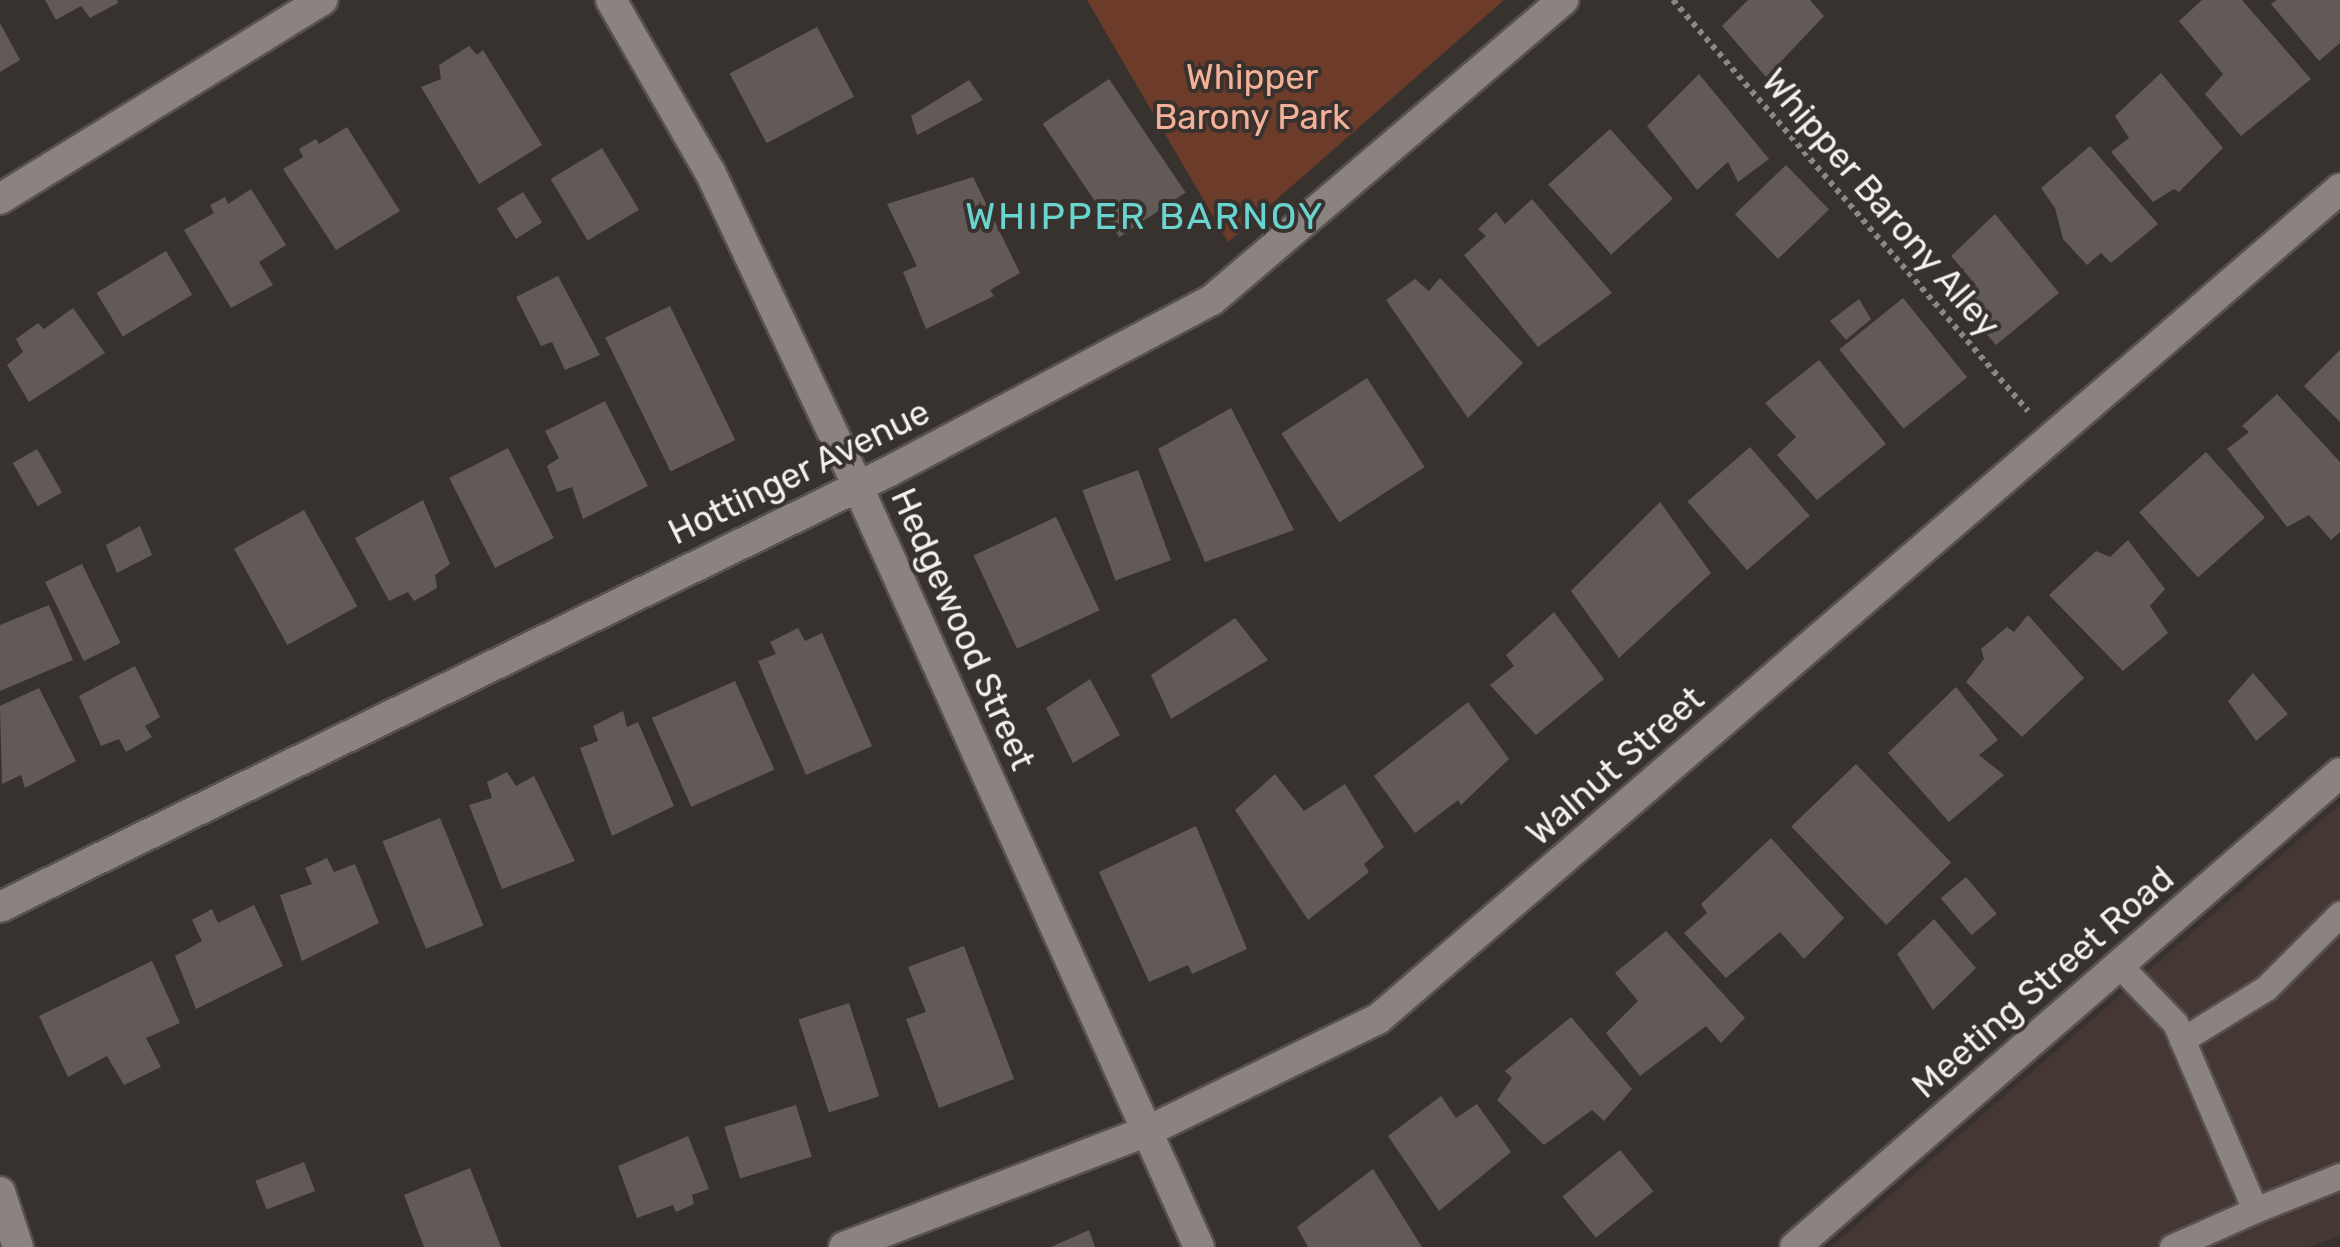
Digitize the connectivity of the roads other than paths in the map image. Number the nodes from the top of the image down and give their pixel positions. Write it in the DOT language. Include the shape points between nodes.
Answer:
graph roads {
  1 [pos="322,0"];
  2 [pos="611,0"];
  3 [pos="1564,0"];
  4 [pos="2340,189"];
  5 [pos="0,199"];
  6 [pos="857,484"];
  7 [pos="2340,773"];
  8 [pos="0,907"];
  9 [pos="2340,914"];
  10 [pos="2119,965"];
  11 [pos="2182,1040"];
  12 [pos="1148,1130"];
  13 [pos="2340,1176"];
  14 [pos="0,1192"];
  15 [pos="2255,1210"];
  16 [pos="18,1247"];
  17 [pos="844,1247"];
  18 [pos="1199,1247"];
  19 [pos="1795,1247"];
  20 [pos="2172,1247"];
  1 -- 5 [label="street"];
  2 -- 6 [label="street, Hedgewood Street" via="710,172"];
  3 -- 6 [label="street, Hottinger Avenue" via="1212,300"];
  4 -- 12 [label="street, Walnut Street" via="1378,1019"];
  6 -- 8 [label="street, Hottinger Avenue"];
  6 -- 12 [label="street, Hedgewood Street"];
  7 -- 10 [label="street, Meeting Street Road"];
  9 -- 11 [label="lane" via="2266,988"];
  10 -- 11 [label="lane" via="2176,1023"];
  10 -- 19 [label="street, Meeting Street Road"];
  11 -- 15 [label="lane"];
  12 -- 17 [label="street, Walnut Street"];
  12 -- 18 [label="street, Hedgewood Street"];
  13 -- 15 [label="lane"];
  14 -- 16 [label="street"];
  15 -- 20 [label="lane"];
}
